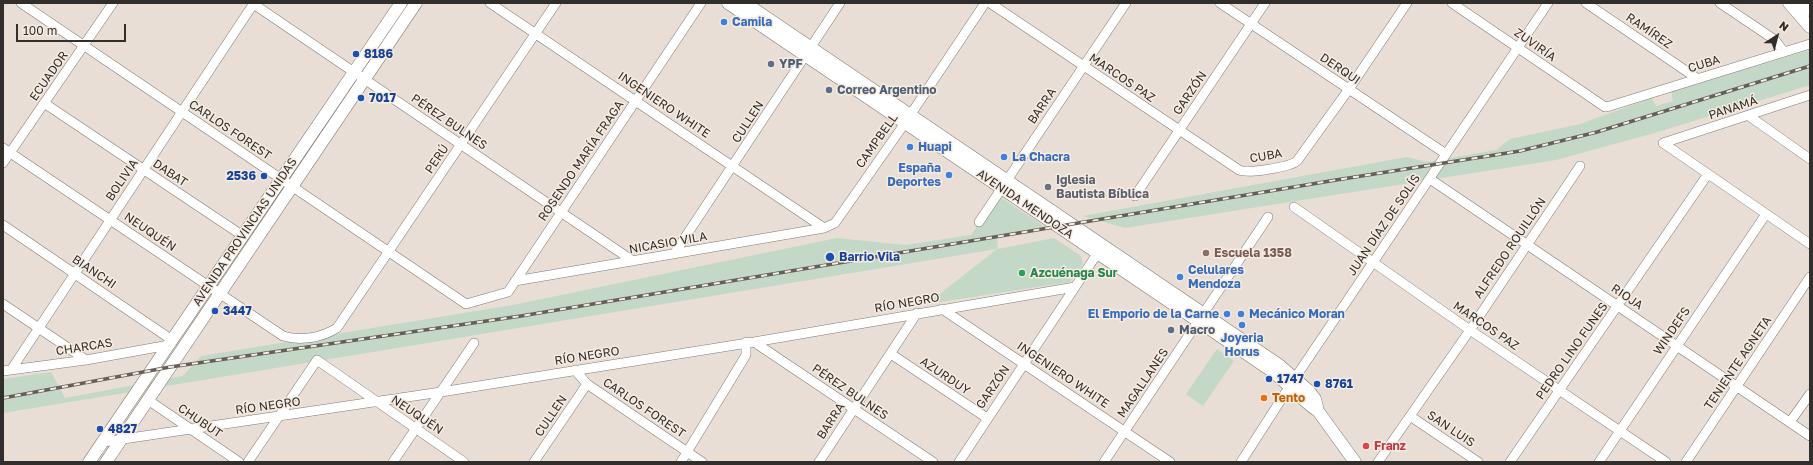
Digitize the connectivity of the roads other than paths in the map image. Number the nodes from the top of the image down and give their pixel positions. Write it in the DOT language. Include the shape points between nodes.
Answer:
graph roads {
  1 [pos="21,3"];
  2 [pos="114,3"];
  3 [pos="253,3"];
  4 [pos="401,3"];
  5 [pos="416,3"];
  6 [pos="490,3"];
  7 [pos="556,3"];
  8 [pos="701,3"];
  9 [pos="728,3"];
  10 [pos="745,3"];
  11 [pos="840,3"];
  12 [pos="984,3"];
  13 [pos="990,3"];
  14 [pos="1126,3"];
  15 [pos="1220,3"];
  16 [pos="1264,3"];
  17 [pos="1407,3"];
  18 [pos="1452,3"];
  19 [pos="1548,3"];
  20 [pos="1586,3"];
  21 [pos="1720,3"];
  22 [pos="1789,3"];
  23 [pos="1804,3"];
  24 [pos="1810,10"];
  25 [pos="1251,24"];
  26 [pos="1810,27"];
  27 [pos="535,34"];
  28 [pos="1810,44"];
  29 [pos="85,46"];
  30 [pos="1518,48"];
  31 [pos="808,51"];
  32 [pos="1784,52"];
  33 [pos="1083,66"];
  34 [pos="354,72"];
  35 [pos="365,79"];
  36 [pos="1698,79"];
  37 [pos="1349,90"];
  38 [pos="1810,95"];
  39 [pos="636,101"];
  40 [pos="44,103"];
  41 [pos="1605,106"];
  42 [pos="183,113"];
  43 [pos="1749,116"];
  44 [pos="908,119"];
  45 [pos="1179,131"];
  46 [pos="461,144"];
  47 [pos="7,150"];
  48 [pos="1446,154"];
  49 [pos="1810,159"];
  50 [pos="3,163"];
  51 [pos="733,166"];
  52 [pos="1580,166"];
  53 [pos="144,170"];
  54 [pos="1242,172"];
  55 [pos="1708,174"];
  56 [pos="281,179"];
  57 [pos="1430,179"];
  58 [pos="1004,184"];
  59 [pos="292,187"];
  60 [pos="1135,196"];
  61 [pos="1294,207"];
  62 [pos="562,212"];
  63 [pos="1766,214"];
  64 [pos="1268,217"];
  65 [pos="110,220"];
  66 [pos="979,222"];
  67 [pos="3,225"];
  68 [pos="824,228"];
  69 [pos="243,236"];
  70 [pos="1527,244"];
  71 [pos="1810,244"];
  72 [pos="1100,249"];
  73 [pos="389,252"];
  74 [pos="674,254"];
  75 [pos="633,261"];
  76 [pos="1373,262"];
  77 [pos="75,274"];
  78 [pos="1810,277"];
  79 [pos="515,282"];
  80 [pos="209,286"];
  81 [pos="1075,286"];
  82 [pos="508,292"];
  83 [pos="220,294"];
  84 [pos="3,304"];
  85 [pos="1618,305"];
  86 [pos="942,309"];
  87 [pos="917,313"];
  88 [pos="1201,317"];
  89 [pos="38,328"];
  90 [pos="1470,330"];
  91 [pos="283,336"];
  92 [pos="171,342"];
  93 [pos="750,342"];
  94 [pos="474,343"];
  95 [pos="1677,345"];
  96 [pos="891,354"];
  97 [pos="86,360"];
  98 [pos="1024,363"];
  99 [pos="576,370"];
  100 [pos="7,371"];
  101 [pos="1293,382"];
  102 [pos="587,384"];
  103 [pos="1737,386"];
  104 [pos="1560,390"];
  105 [pos="441,392"];
  106 [pos="1810,394"];
  107 [pos="148,400"];
  108 [pos="375,402"];
  109 [pos="853,408"];
  110 [pos="1410,416"];
  111 [pos="278,417"];
  112 [pos="987,418"];
  113 [pos="1790,422"];
  114 [pos="190,428"];
  115 [pos="416,429"];
  116 [pos="1620,431"];
  117 [pos="1124,432"];
  118 [pos="1810,436"];
  119 [pos="122,439"];
  120 [pos="103,442"];
  121 [pos="688,452"];
  122 [pos="90,462"];
  123 [pos="106,462"];
  124 [pos="239,462"];
  125 [pos="248,462"];
  126 [pos="393,462"];
  127 [pos="464,462"];
  128 [pos="534,462"];
  129 [pos="681,462"];
  130 [pos="702,462"];
  131 [pos="819,462"];
  132 [pos="933,462"];
  133 [pos="959,462"];
  134 [pos="1104,462"];
  135 [pos="1170,462"];
  136 [pos="1241,462"];
  137 [pos="1355,462"];
  138 [pos="1378,462"];
  139 [pos="1478,462"];
  140 [pos="1510,462"];
  141 [pos="1599,462"];
  142 [pos="1666,462"];
  143 [pos="1686,462"];
  1 -- 29 [label="street, CARLOS FOREST"];
  2 -- 29 [label="street, ECUADOR"];
  3 -- 34 [label="street, PÉREZ BULNES"];
  3 -- 42 [label="street, BOLIVIA"];
  4 -- 34 [label="main road, AVENIDA PROVINCIAS UNIDAS"];
  5 -- 35 [label="main road, AVENIDA PROVINCIAS UNIDAS"];
  6 -- 27 [label="street, INGENIERO WHITE"];
  7 -- 27 [label="street, PERÚ"];
  8 -- 39 [label="street, ROSENDO MARÍA FRAGA"];
  9 -- 31 [label="main road, AVENIDA MENDOZA"];
  10 -- 31 [label="main road, AVENIDA MENDOZA"];
  11 -- 31 [label="street, CULLEN"];
  12 -- 44 [label="street, CAMPBELL"];
  13 -- 33 [label="street, MARCOS PAZ"];
  14 -- 33 [label="street, BARRA"];
  15 -- 25 [label="street, DERQUI"];
  16 -- 25 [label="street, GARZÓN"];
  17 -- 37 [label="street"];
  18 -- 30 [label="street, ZUVIRÍA"];
  19 -- 30 [label="street, JUAN DÍAZ DE SOLÍS"];
  20 -- 36 [label="street, RAMÍREZ"];
  21 -- 32 [label="street" via="1775,40"];
  22 -- 26 [label="main road"];
  23 -- 24 [label="main road"];
  25 -- 37 [label="street, DERQUI"];
  25 -- 45 [label="street, GARZÓN"];
  27 -- 39 [label="street, INGENIERO WHITE"];
  27 -- 46 [label="street, PERÚ"];
  28 -- 32 [label="street, CUBA"];
  29 -- 40 [label="street, ECUADOR"];
  29 -- 42 [label="street, CARLOS FOREST"];
  30 -- 41 [label="street, ZUVIRÍA"];
  30 -- 48 [label="street, JUAN DÍAZ DE SOLÍS"];
  31 -- 44 [label="main road, AVENIDA MENDOZA"];
  31 -- 51 [label="street, CULLEN"];
  32 -- 36 [label="street, CUBA"];
  33 -- 45 [label="street, MARCOS PAZ"];
  33 -- 58 [label="street, BARRA"];
  34 -- 35 [label="street, PÉREZ BULNES"];
  34 -- 56 [label="main road, AVENIDA PROVINCIAS UNIDAS"];
  35 -- 46 [label="street, PÉREZ BULNES"];
  35 -- 59 [label="main road, AVENIDA PROVINCIAS UNIDAS"];
  36 -- 41 [label="street, CUBA"];
  37 -- 48 [label="street, DERQUI"];
  37 -- 54 [label="street, CUBA" via="1294,163"];
  38 -- 43 [label="street, PANAMÁ"];
  39 -- 51 [label="street, INGENIERO WHITE"];
  39 -- 62 [label="street, ROSENDO MARÍA FRAGA"];
  40 -- 47 [label="street, ECUADOR"];
  40 -- 53 [label="street, DABAT"];
  42 -- 53 [label="street, BOLIVIA"];
  42 -- 56 [label="street, CARLOS FOREST"];
  43 -- 49 [label="street"];
  43 -- 55 [label="street, PANAMÁ" via="1664,143"];
  44 -- 58 [label="main road, AVENIDA MENDOZA"];
  44 -- 68 [label="street, CAMPBELL" via="834,223"];
  45 -- 54 [label="street, MARCOS PAZ"];
  45 -- 60 [label="street, GARZÓN"];
  46 -- 62 [label="street, PÉREZ BULNES"];
  46 -- 73 [label="street, PERÚ"];
  47 -- 50 [label="street, ECUADOR"];
  47 -- 65 [label="street, NEUQUÉN"];
  48 -- 57 [label="street, JUAN DÍAZ DE SOLÍS"];
  51 -- 68 [label="street, INGENIERO WHITE"];
  51 -- 74 [label="street, CULLEN"];
  52 -- 70 [label="street, ALFREDO ROUILLÓN"];
  53 -- 65 [label="street, BOLIVIA"];
  53 -- 69 [label="street, DABAT"];
  55 -- 63 [label="street"];
  55 -- 85 [label="street, PEDRO LINO FUNES"];
  56 -- 59 [label="street, CARLOS FOREST"];
  56 -- 69 [label="main road, AVENIDA PROVINCIAS UNIDAS"];
  57 -- 70 [label="street, RIOJA"];
  57 -- 76 [label="street, JUAN DÍAZ DE SOLÍS"];
  58 -- 66 [label="street, BARRA"];
  58 -- 72 [label="main road, AVENIDA MENDOZA"];
  59 -- 73 [label="street, CARLOS FOREST"];
  59 -- 83 [label="main road, AVENIDA PROVINCIAS UNIDAS"];
  61 -- 76 [label="street, MARCOS PAZ"];
  62 -- 75 [label="street, PÉREZ BULNES"];
  62 -- 79 [label="street, ROSENDO MARÍA FRAGA"];
  63 -- 71 [label="street"];
  63 -- 95 [label="street, WINDEFS"];
  64 -- 88 [label="street, MAGALLANES"];
  65 -- 77 [label="street, BOLIVIA"];
  65 -- 80 [label="street, NEUQUÉN"];
  67 -- 77 [label="street, BIANCHI"];
  68 -- 74 [label="street, NICASIO VILA"];
  69 -- 80 [label="main road, AVENIDA PROVINCIAS UNIDAS"];
  70 -- 85 [label="street, RIOJA"];
  70 -- 90 [label="street, ALFREDO ROUILLÓN"];
  72 -- 81 [label="street, GARZÓN"];
  72 -- 88 [label="main road, AVENIDA MENDOZA"];
  73 -- 82 [label="street, CARLOS FOREST" via="466,304"];
  73 -- 91 [label="street, PERÚ" via="337,328 327,335 296,339"];
  74 -- 75 [label="street, NICASIO VILA"];
  75 -- 79 [label="street, NICASIO VILA"];
  76 -- 90 [label="street, MARCOS PAZ"];
  76 -- 101 [label="street, JUAN DÍAZ DE SOLÍS"];
  77 -- 89 [label="street, BOLIVIA"];
  77 -- 92 [label="street, BIANCHI"];
  78 -- 103 [label="street, TENIENTE AGNETA"];
  79 -- 82 [label="street, ROSENDO MARÍA FRAGA"];
  80 -- 83 [label="street, NEUQUÉN"];
  80 -- 92 [label="main road, AVENIDA PROVINCIAS UNIDAS"];
  81 -- 86 [label="street, RÍO NEGRO"];
  81 -- 98 [label="street, GARZÓN"];
  83 -- 91 [label="street, NEUQUÉN"];
  83 -- 107 [label="main road, AVENIDA PROVINCIAS UNIDAS"];
  84 -- 89 [label="street"];
  85 -- 95 [label="street, RIOJA"];
  85 -- 104 [label="street, PEDRO LINO FUNES"];
  86 -- 87 [label="street, RÍO NEGRO"];
  86 -- 98 [label="street, INGENIERO WHITE"];
  87 -- 93 [label="street, RÍO NEGRO"];
  87 -- 96 [label="street, BARRA"];
  88 -- 101 [label="main road, AVENIDA MENDOZA"];
  88 -- 117 [label="street, MAGALLANES"];
  89 -- 97 [label="street"];
  89 -- 100 [label="street, BOLIVIA"];
  90 -- 104 [label="street, MARCOS PAZ"];
  90 -- 110 [label="street, ALFREDO ROUILLÓN"];
  92 -- 97 [label="street, CHARCAS"];
  92 -- 120 [label="main road, AVENIDA PROVINCIAS UNIDAS"];
  93 -- 99 [label="street, RÍO NEGRO"];
  93 -- 109 [label="street, PÉREZ BULNES"];
  93 -- 121 [label="street" via="746,354"];
  94 -- 105 [label="street"];
  95 -- 103 [label="street, RIOJA"];
  95 -- 116 [label="street, WINDEFS"];
  96 -- 109 [label="street, BARRA"];
  96 -- 112 [label="street, AZURDUY"];
  97 -- 100 [label="street, CHARCAS"];
  98 -- 112 [label="street, GARZÓN"];
  98 -- 117 [label="street, INGENIERO WHITE"];
  99 -- 102 [label="street, CARLOS FOREST"];
  99 -- 105 [label="street, RÍO NEGRO"];
  101 -- 136 [label="street, JUAN DÍAZ DE SOLÍS"];
  101 -- 137 [label="main road, AVENIDA MENDOZA" via="1309,391 1315,399 1318,411"];
  102 -- 121 [label="street, CARLOS FOREST"];
  102 -- 128 [label="street, CULLEN"];
  103 -- 113 [label="street, RIOJA"];
  103 -- 143 [label="street, TENIENTE AGNETA"];
  104 -- 116 [label="street, MARCOS PAZ"];
  104 -- 140 [label="street, PEDRO LINO FUNES"];
  105 -- 108 [label="street, RÍO NEGRO"];
  105 -- 115 [label="street"];
  106 -- 113 [label="street"];
  107 -- 114 [label="street, CHUBUT"];
  107 -- 119 [label="main road, AVENIDA PROVINCIAS UNIDAS"];
  108 -- 111 [label="street, RÍO NEGRO"];
  108 -- 111 [label="street, NEUQUÉN" via="317,360"];
  108 -- 115 [label="street, NEUQUÉN"];
  109 -- 131 [label="street, BARRA"];
  109 -- 132 [label="street, PÉREZ BULNES"];
  110 -- 138 [label="street, ALFREDO ROUILLÓN"];
  110 -- 139 [label="street, SAN LUIS"];
  111 -- 114 [label="street, RÍO NEGRO"];
  111 -- 125 [label="street"];
  112 -- 133 [label="street, GARZÓN"];
  113 -- 118 [label="street, RIOJA"];
  114 -- 119 [label="street, RÍO NEGRO"];
  114 -- 124 [label="street, CHUBUT"];
  115 -- 126 [label="street"];
  115 -- 127 [label="street, NEUQUÉN"];
  116 -- 141 [label="street, WINDEFS"];
  116 -- 142 [label="street, MARCOS PAZ"];
  117 -- 134 [label="street, MAGALLANES"];
  117 -- 135 [label="street, INGENIERO WHITE"];
  119 -- 120 [label="street, RÍO NEGRO"];
  119 -- 123 [label="main road, AVENIDA PROVINCIAS UNIDAS"];
  120 -- 122 [label="main road, AVENIDA PROVINCIAS UNIDAS"];
  121 -- 129 [label="street"];
  121 -- 130 [label="street, CARLOS FOREST"];
}
